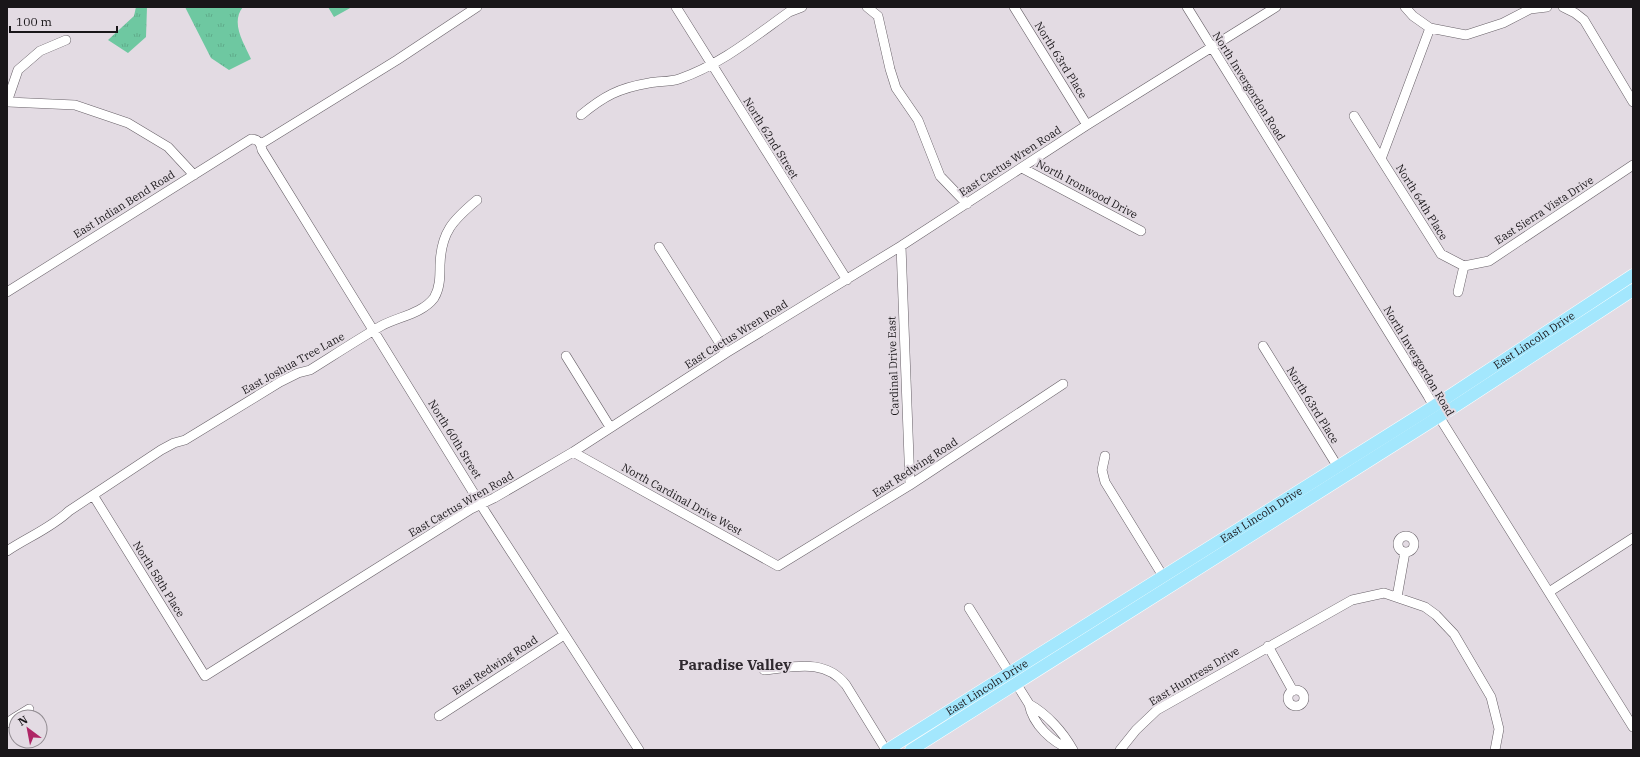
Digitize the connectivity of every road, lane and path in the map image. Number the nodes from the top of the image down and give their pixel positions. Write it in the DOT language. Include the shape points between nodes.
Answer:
graph roads {
  1 [pos="477,7"];
  2 [pos="676,7"];
  3 [pos="802,7"];
  4 [pos="867,7"];
  5 [pos="1014,7"];
  6 [pos="1187,7"];
  7 [pos="1276,7"];
  8 [pos="1405,7"];
  9 [pos="1546,7"];
  10 [pos="1562,7"];
  11 [pos="1430,28"];
  12 [pos="66,40"];
  13 [pos="1211,47"];
  14 [pos="712,66"];
  15 [pos="7,102"];
  16 [pos="1633,102"];
  17 [pos="581,115"];
  18 [pos="1354,116"];
  19 [pos="1087,125"];
  20 [pos="257,142"];
  21 [pos="1381,159"];
  22 [pos="1633,166"];
  23 [pos="1022,168"];
  24 [pos="194,175"];
  25 [pos="478,200"];
  26 [pos="966,204"];
  27 [pos="1141,231"];
  28 [pos="901,246"];
  29 [pos="659,247"];
  30 [pos="1464,266"];
  31 [pos="1633,275"];
  32 [pos="846,280"];
  33 [pos="1633,290"];
  34 [pos="7,292"];
  35 [pos="1458,292"];
  36 [pos="374,330"];
  37 [pos="1541,343"];
  38 [pos="1263,346"];
  39 [pos="726,353"];
  40 [pos="566,356"];
  41 [pos="1063,384"];
  42 [pos="1436,411"];
  43 [pos="610,427"];
  44 [pos="573,452"];
  45 [pos="1105,456"];
  46 [pos="1340,472"];
  47 [pos="910,485"];
  48 [pos="93,495"];
  49 [pos="481,504"];
  50 [pos="1633,538"];
  51 [pos="7,551"];
  52 [pos="1405,552"];
  53 [pos="778,566"];
  54 [pos="1163,576"];
  55 [pos="1170,587"];
  56 [pos="1549,592"];
  57 [pos="1397,597"];
  58 [pos="969,608"];
  59 [pos="564,635"];
  60 [pos="1268,646"];
  61 [pos="764,670"];
  62 [pos="205,676"];
  63 [pos="1012,679"];
  64 [pos="1293,691"];
  65 [pos="439,716"];
  66 [pos="1632,721"];
  67 [pos="1498,749"];
  68 [pos="639,750"];
  69 [pos="887,750"];
  70 [pos="911,750"];
  71 [pos="1072,750"];
  72 [pos="1120,750"];
  1 -- 20 [label="street, East Indian Bend Road" via="397,60"];
  2 -- 14 [label="street, North 62nd Street"];
  3 -- 14 [label="street" via="789,12"];
  4 -- 26 [label="street" via="878,16 896,88 918,120 940,176"];
  5 -- 19 [label="street, North 63rd Place"];
  6 -- 13 [label="street, North Invergordon Road"];
  7 -- 13 [label="street, East Cactus Wren Road"];
  8 -- 11 [label="street"];
  9 -- 11 [label="street" via="1530,9 1503,23 1466,35"];
  10 -- 16 [label="street" via="1584,20"];
  11 -- 21 [label="street, North 64th Place"];
  12 -- 15 [label="street" via="40,51 18,70"];
  13 -- 19 [label="street, East Cactus Wren Road"];
  13 -- 42 [label="street, North Invergordon Road"];
  14 -- 17 [label="street" via="678,79 616,91 593,104"];
  14 -- 32 [label="street, North 62nd Street"];
  15 -- 24 [label="street" via="75,104 128,124 168,147"];
  18 -- 21 [label="street, North 64th Place"];
  19 -- 23 [label="street, East Cactus Wren Road"];
  20 -- 24 [label="street, East Indian Bend Road" via="251,139"];
  20 -- 36 [label="street, North 60th Street"];
  21 -- 30 [label="street, North 64th Place" via="1441,254"];
  22 -- 30 [label="street, East Sierra Vista Drive" via="1489,260"];
  23 -- 26 [label="street, East Cactus Wren Road"];
  23 -- 27 [label="street, North Ironwood Drive"];
  24 -- 34 [label="street, East Indian Bend Road"];
  25 -- 36 [label="street, East Joshua Tree Lane" via="451,223 444,239 440,281 433,299 426,306"];
  26 -- 28 [label="street, East Cactus Wren Road"];
  28 -- 32 [label="street, East Cactus Wren Road"];
  28 -- 47 [label="street, Cardinal Drive East"];
  29 -- 39 [label="street"];
  30 -- 35 [label="street"];
  31 -- 37 [label="main road, East Lincoln Drive"];
  32 -- 39 [label="street, East Cactus Wren Road"];
  33 -- 37 [label="main road, East Lincoln Drive"];
  36 -- 48 [label="street, East Joshua Tree Lane" via="310,370 280,382 185,440 161,450"];
  36 -- 49 [label="street, North 60th Street"];
  37 -- 42 [label="main road, East Lincoln Drive"];
  38 -- 46 [label="street, North 63rd Place"];
  39 -- 43 [label="street, East Cactus Wren Road"];
  40 -- 43 [label="street"];
  41 -- 47 [label="street, East Redwing Road"];
  42 -- 46 [label="main road, East Lincoln Drive"];
  42 -- 56 [label="street, North Invergordon Road"];
  43 -- 44 [label="street, East Cactus Wren Road"];
  44 -- 49 [label="street, East Cactus Wren Road"];
  44 -- 53 [label="street, North Cardinal Drive West"];
  45 -- 54 [label="street" via="1102,470 1104,482"];
  46 -- 54 [label="main road, East Lincoln Drive"];
  46 -- 55 [label="main road, East Lincoln Drive"];
  47 -- 53 [label="street, East Redwing Road"];
  48 -- 51 [label="street, East Joshua Tree Lane" via="69,511 55,515"];
  48 -- 62 [label="street, North 58th Place"];
  49 -- 59 [label="street, North 60th Street"];
  49 -- 62 [label="street, East Cactus Wren Road"];
  50 -- 56 [label="street"];
  52 -- 57 [label="street"];
  54 -- 55 [label="street"];
  54 -- 63 [label="main road, East Lincoln Drive"];
  55 -- 63 [label="main road, East Lincoln Drive"];
  56 -- 66 [label="street, North Invergordon Road"];
  57 -- 60 [label="street, East Huntress Drive" via="1384,593 1352,600"];
  57 -- 67 [label="street, East Huntress Drive" via="1425,607 1454,634 1491,697 1499,729"];
  58 -- 63 [label="street"];
  59 -- 65 [label="street, East Redwing Road"];
  59 -- 68 [label="street, North 60th Street"];
  60 -- 64 [label="street"];
  60 -- 72 [label="street, East Huntress Drive" via="1157,710"];
  61 -- 69 [label="street" via="809,666 822,667 835,674 846,685"];
  63 -- 69 [label="main road, East Lincoln Drive"];
  63 -- 70 [label="main road, East Lincoln Drive"];
  63 -- 71 [label="street" via="1029,704 1031,716 1042,730 1056,742"];
}
